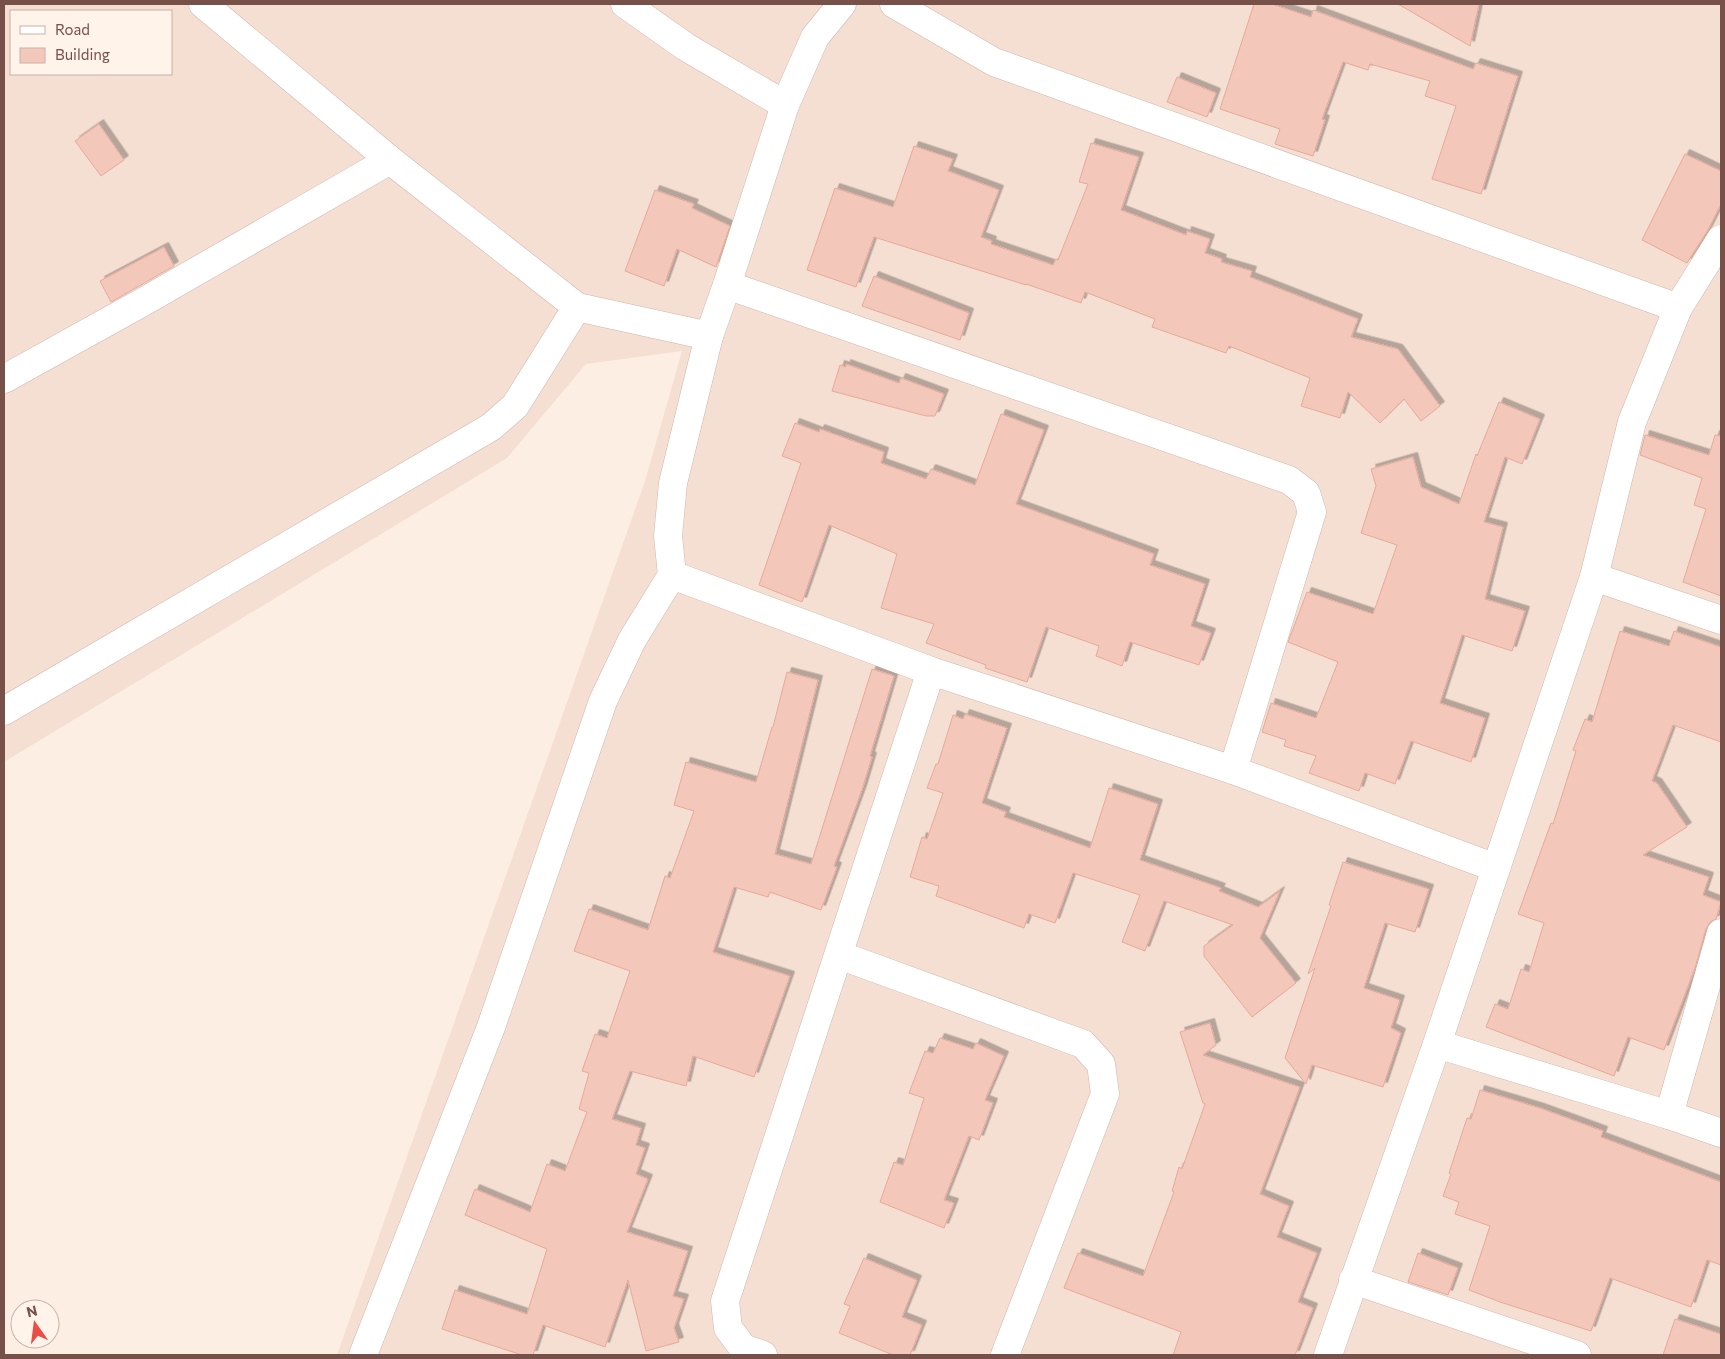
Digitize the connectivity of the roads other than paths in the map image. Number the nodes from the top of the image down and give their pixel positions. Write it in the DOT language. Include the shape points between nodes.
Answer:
graph roads {
  1 [pos="203,4"];
  2 [pos="625,4"];
  3 [pos="842,4"];
  4 [pos="894,4"];
  5 [pos="786,105"];
  6 [pos="390,160"];
  7 [pos="1721,239"];
  8 [pos="728,285"];
  9 [pos="577,307"];
  10 [pos="1678,308"];
  11 [pos="709,336"];
  12 [pos="4,378"];
  13 [pos="672,575"];
  14 [pos="1594,577"];
  15 [pos="1721,620"];
  16 [pos="931,671"];
  17 [pos="4,711"];
  18 [pos="1233,770"];
  19 [pos="1496,868"];
  20 [pos="1721,933"];
  21 [pos="839,955"];
  22 [pos="1437,1044"];
  23 [pos="1669,1115"];
  24 [pos="1721,1133"];
  25 [pos="1353,1280"];
  26 [pos="363,1355"];
  27 [pos="763,1355"];
  28 [pos="1005,1355"];
  29 [pos="1328,1355"];
  30 [pos="1577,1355"];
  1 -- 6 [label="street"];
  2 -- 5 [label="street" via="686,47"];
  3 -- 5 [label="street" via="815,37"];
  4 -- 10 [label="street" via="994,62"];
  5 -- 8 [label="street"];
  6 -- 9 [label="street"];
  6 -- 12 [label="street"];
  7 -- 10 [label="street"];
  8 -- 11 [label="street"];
  8 -- 18 [label="street" via="1289,480 1306,493 1312,512"];
  9 -- 11 [label="street"];
  9 -- 17 [label="street" via="515,406 491,427"];
  10 -- 14 [label="street" via="1632,422"];
  11 -- 13 [label="street" via="673,483 668,536"];
  13 -- 16 [label="street"];
  13 -- 26 [label="street" via="632,640 602,701 491,1027"];
  14 -- 15 [label="street"];
  14 -- 19 [label="street"];
  16 -- 18 [label="street"];
  16 -- 21 [label="street"];
  18 -- 19 [label="street"];
  19 -- 22 [label="street"];
  20 -- 23 [label="street"];
  21 -- 27 [label="street" via="725,1301 728,1328 743,1348"];
  21 -- 28 [label="street" via="1082,1044 1102,1064 1105,1094"];
  22 -- 23 [label="street"];
  22 -- 25 [label="street"];
  23 -- 24 [label="street"];
  25 -- 29 [label="street"];
  25 -- 30 [label="street"];
}
